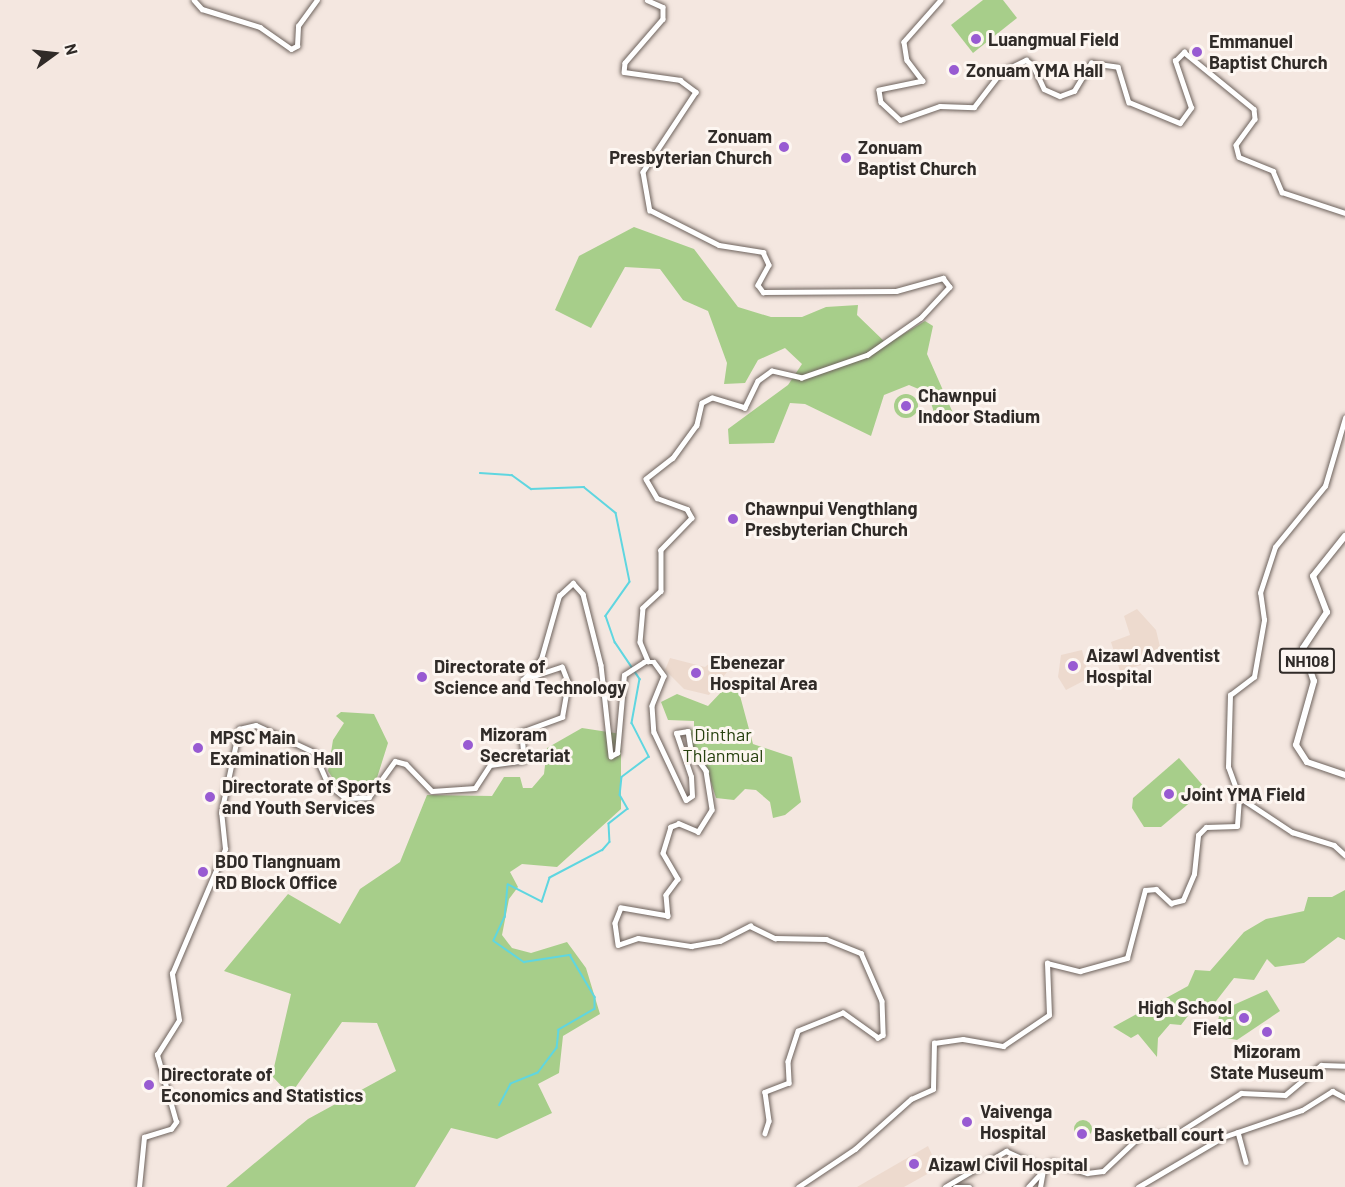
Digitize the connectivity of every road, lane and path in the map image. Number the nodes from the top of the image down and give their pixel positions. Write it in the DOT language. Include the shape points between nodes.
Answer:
graph roads {
  1 [pos="194,0"];
  2 [pos="317,0"];
  3 [pos="647,0"];
  4 [pos="941,0"];
  5 [pos="1345,213"];
  6 [pos="1345,418"];
  7 [pos="1345,536"];
  8 [pos="646,661"];
  9 [pos="1345,775"];
  10 [pos="1239,797"];
  11 [pos="1345,855"];
  12 [pos="1345,1066"];
  13 [pos="1345,1098"];
  14 [pos="1238,1132"];
  15 [pos="765,1134"];
  16 [pos="1246,1162"];
  17 [pos="1043,1168"];
  18 [pos="1034,1180"];
  19 [pos="1041,1185"];
  20 [pos="139,1187"];
  21 [pos="798,1187"];
  22 [pos="945,1187"];
  23 [pos="956,1187"];
  24 [pos="969,1187"];
  25 [pos="1028,1187"];
  26 [pos="1138,1187"];
  1 -- 2 [label="street" via="202,9 260,27 291,49 297,45 298,26"];
  3 -- 8 [label="street" via="663,8 663,19 625,63 624,72 680,80 696,92 643,172 650,210 719,245 764,252 769,265 758,285 764,292 896,291 943,278 950,287 921,318 868,355 801,378 772,371 758,381 745,408 712,398 702,403 697,425 682,438 673,459 646,479 657,498 687,508 692,518 661,550 661,591 643,608 640,642"];
  4 -- 5 [label="street" via="904,42 908,60 923,81 879,90 881,102 900,120 940,106 974,107 1001,72 1026,60 1044,89 1060,96 1074,91 1094,61 1118,67 1129,102 1180,123 1191,108 1175,61 1184,52 1254,109 1255,118 1236,145 1239,157 1273,171 1282,192"];
  6 -- 10 [label="street" via="1325,486 1275,547 1260,593 1264,620 1254,676 1230,695 1228,766"];
  7 -- 9 [label="highway, NH108" via="1313,576 1327,612 1303,648 1314,681 1296,745 1307,762"];
  8 -- 15 [label="street" via="663,671 652,722 676,770 680,795 686,800 692,796 691,777 676,737 682,728 706,771 712,810 698,832 679,824 671,828 663,853 678,879 666,895 668,916 621,908 615,922 618,945 638,938 691,946 720,941 750,926 775,938 826,939 861,953 882,1001 883,1035 878,1038 843,1013 798,1031 788,1061 789,1083 765,1092 769,1121"];
  8 -- 20 [label="street" via="631,668 619,694 614,757 607,742 600,665 583,594 579,584 566,586 546,650 523,680 562,667 568,678 562,717 521,732 522,762 490,765 477,786 467,790 432,791 406,765 395,761 369,797 346,798 328,784 314,752 256,725 239,729 220,813 225,849 172,974 179,1020 157,1055 176,1122 142,1141"];
  10 -- 11 [label="street" via="1292,832 1324,841"];
  10 -- 21 [label="street" via="1238,826 1206,827 1198,835 1194,874 1183,900 1172,903 1156,889 1145,890 1127,958 1080,972 1047,963 1049,1015 1003,1046 963,1039 936,1041 933,1089 907,1102 855,1149"];
  12 -- 17 [label="main road" via="1321,1065 1285,1095 1241,1093 1176,1134 1141,1135 1098,1172 1058,1161"];
  13 -- 14 [label="main road" via="1332,1091 1302,1110"];
  14 -- 16 [label="street"];
  14 -- 26 [label="main road"];
  17 -- 18 [label="main road"];
  17 -- 19 [label="main road"];
  17 -- 22 [label="street" via="1006,1151"];
  18 -- 19 [label="street"];
  18 -- 25 [label="main road"];
  23 -- 24 [label="main road"];
}
